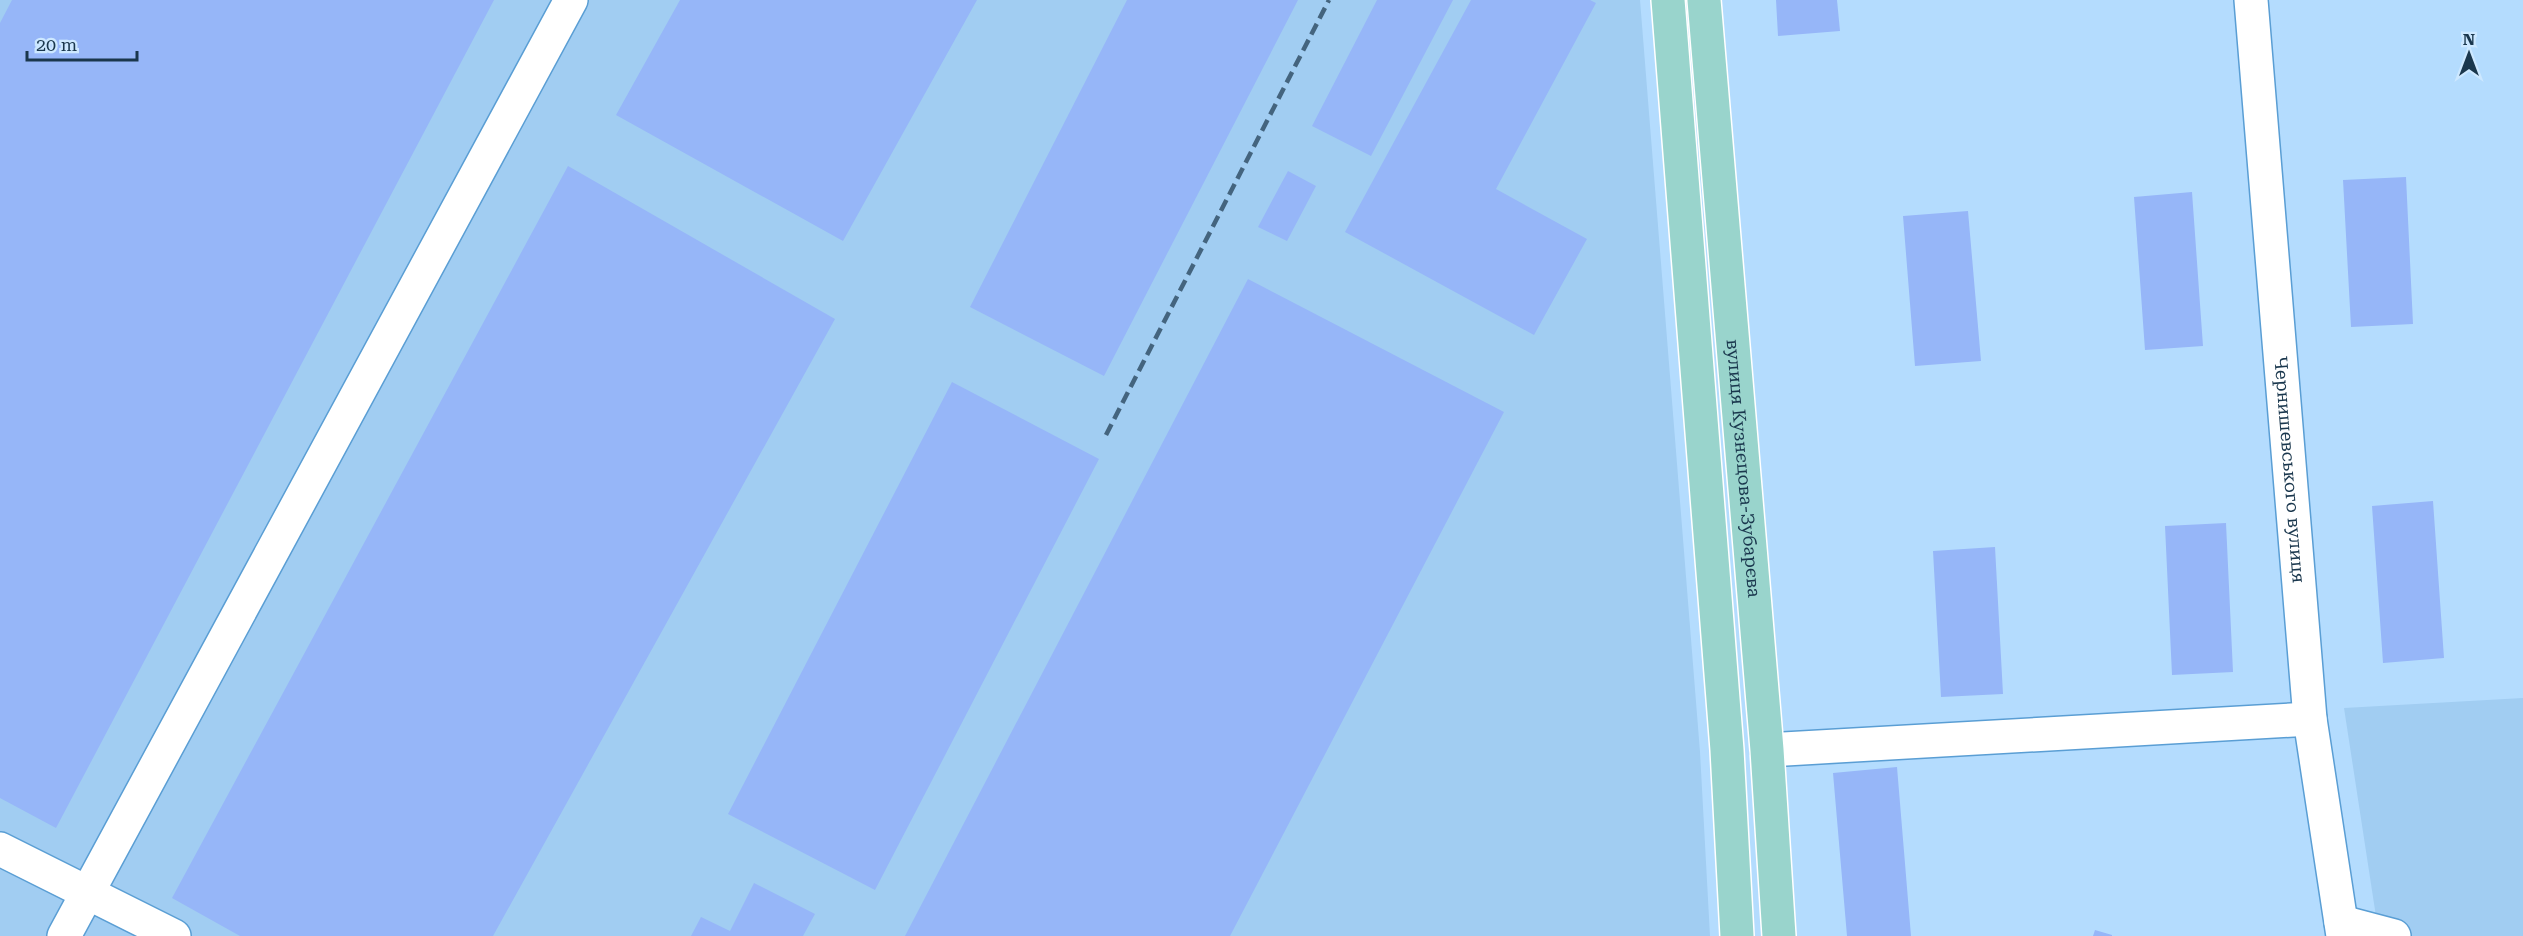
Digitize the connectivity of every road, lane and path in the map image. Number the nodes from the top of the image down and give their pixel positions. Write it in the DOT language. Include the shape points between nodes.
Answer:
graph roads {
  1 [pos="571,0"];
  2 [pos="1668,0"];
  3 [pos="1704,0"];
  4 [pos="2251,0"];
  5 [pos="2310,719"];
  6 [pos="1767,750"];
  7 [pos="0,849"];
  8 [pos="87,894"];
  9 [pos="2342,929"];
  10 [pos="64,936"];
  11 [pos="174,936"];
  12 [pos="1737,936"];
  13 [pos="1779,936"];
  14 [pos="2394,936"];
  1 -- 8 [label="street"];
  2 -- 12 [label="main road, вулиця Кузнєцова-Зубарєва" via="1727,750"];
  3 -- 6 [label="main road, вулиця Кузнєцова-Зубарєва"];
  4 -- 5 [label="street, Чернишевського вулиця"];
  5 -- 6 [label="street"];
  5 -- 9 [label="street, Чернишевського вулиця"];
  6 -- 13 [label="main road, вулиця Кузнєцова-Зубарєва"];
  7 -- 8 [label="street"];
  8 -- 10 [label="street"];
  8 -- 11 [label="street"];
  9 -- 14 [label="street"];
}
